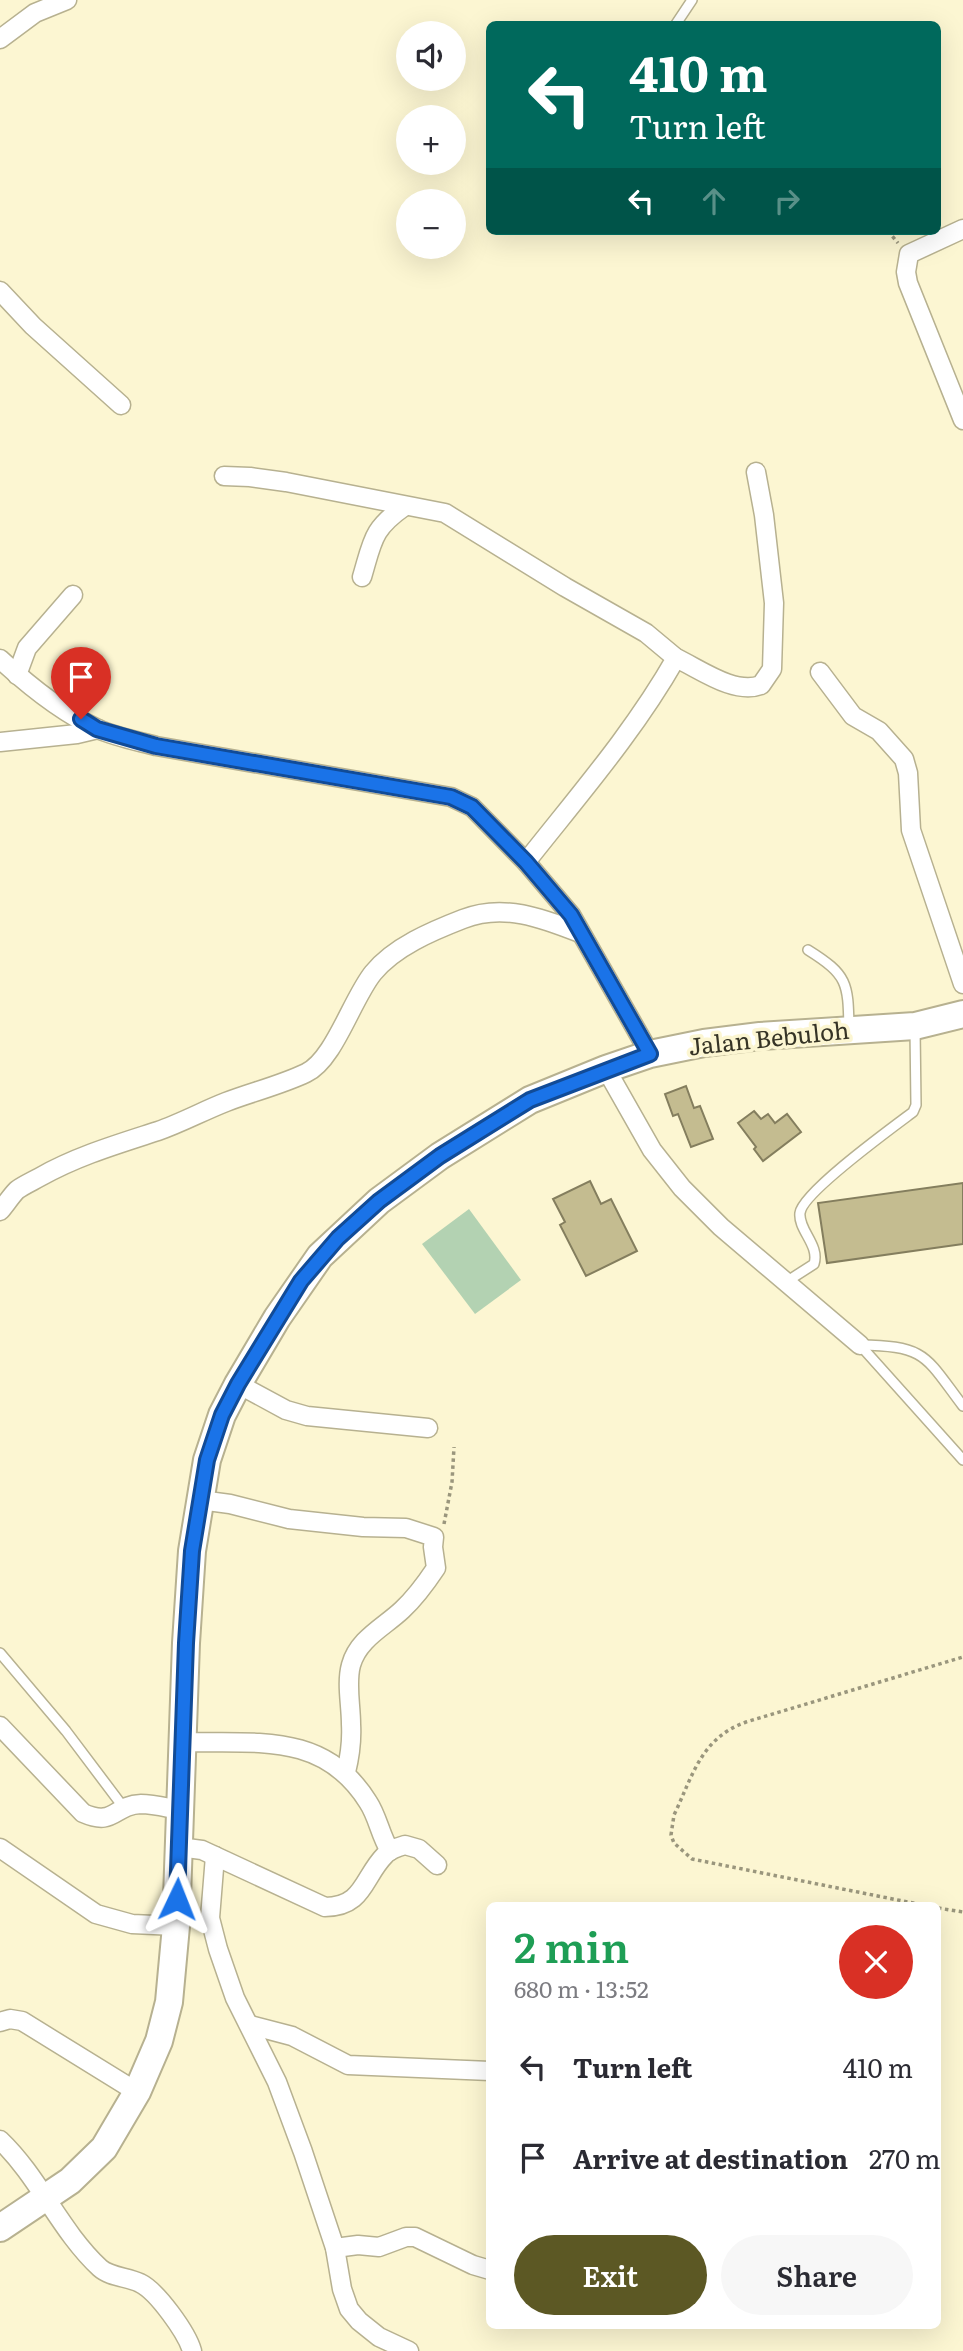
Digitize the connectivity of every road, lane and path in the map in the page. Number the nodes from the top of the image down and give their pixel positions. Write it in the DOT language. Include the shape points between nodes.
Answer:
graph roads {
  1 [pos="67,0"];
  2 [pos="692,0"];
  3 [pos="678,21"];
  4 [pos="0,39"];
  5 [pos="963,229"];
  6 [pos="0,291"];
  7 [pos="121,405"];
  8 [pos="963,420"];
  9 [pos="757,472"];
  10 [pos="224,476"];
  11 [pos="405,506"];
  12 [pos="362,577"];
  13 [pos="73,595"];
  14 [pos="0,659"];
  15 [pos="676,659"];
  16 [pos="820,672"];
  17 [pos="17,674"];
  18 [pos="97,729"];
  19 [pos="0,742"];
  20 [pos="526,862"];
  21 [pos="580,933"];
  22 [pos="808,950"];
  23 [pos="963,984"];
  24 [pos="963,1014"];
  25 [pos="915,1026"];
  26 [pos="849,1030"];
  27 [pos="650,1054"];
  28 [pos="606,1069"];
  29 [pos="0,1211"];
  30 [pos="786,1282"];
  31 [pos="860,1345"];
  32 [pos="238,1384"];
  33 [pos="963,1406"];
  34 [pos="428,1428"];
  35 [pos="454,1447"];
  36 [pos="963,1460"];
  37 [pos="200,1500"];
  38 [pos="434,1537"];
  39 [pos="0,1653"];
  40 [pos="963,1657"];
  41 [pos="0,1726"];
  42 [pos="183,1742"];
  43 [pos="346,1772"];
  44 [pos="124,1808"];
  45 [pos="180,1810"];
  46 [pos="179,1847"];
  47 [pos="0,1849"];
  48 [pos="390,1851"];
  49 [pos="215,1856"];
  50 [pos="438,1865"];
  51 [pos="908,1902"];
  52 [pos="941,1908"];
  53 [pos="963,1912"];
  54 [pos="176,1926"];
  55 [pos="0,2022"];
  56 [pos="250,2025"];
  57 [pos="486,2071"];
  58 [pos="138,2092"];
  59 [pos="0,2140"];
  60 [pos="45,2198"];
  61 [pos="0,2228"];
  62 [pos="335,2248"];
  63 [pos="486,2269"];
  64 [pos="192,2351"];
  65 [pos="409,2351"];
  1 -- 4 [label="street" via="36,13"];
  2 -- 3 [label="lane"];
  5 -- 8 [label="street" via="909,254 906,272"];
  6 -- 7 [label="street"];
  9 -- 15 [label="street" via="774,603 772,669 761,685 746,687"];
  10 -- 11 [label="street" via="286,482"];
  11 -- 12 [label="street" via="384,521 373,539"];
  11 -- 15 [label="street" via="445,513 646,633"];
  13 -- 17 [label="street" via="27,648"];
  14 -- 17 [label="street"];
  15 -- 20 [label="street" via="614,751"];
  16 -- 23 [label="street" via="853,716 879,731 904,759 911,830"];
  17 -- 18 [label="street"];
  18 -- 19 [label="street"];
  18 -- 20 [label="street" via="156,746 451,797 472,807"];
  20 -- 21 [label="street" via="571,915"];
  21 -- 27 [label="street"];
  21 -- 29 [label="street" via="508,911 466,918 442,928 374,972 330,1050 308,1073 54,1169 18,1190"];
  22 -- 26 [label="lane" via="843,978 848,990"];
  24 -- 25 [label="main road, Jalan Bebuloh"];
  25 -- 26 [label="main road, Jalan Bebuloh"];
  25 -- 30 [label="lane" via="916,1105 802,1207 800,1222 815,1260"];
  26 -- 27 [label="main road, Jalan Bebuloh" via="704,1043"];
  27 -- 28 [label="main road, Jalan Bebuloh"];
  28 -- 30 [label="street" via="652,1150 682,1188"];
  28 -- 32 [label="main road, Jalan Bebuloh" via="530,1100 379,1201 338,1238 301,1281"];
  30 -- 31 [label="street"];
  31 -- 33 [label="lane" via="916,1352 927,1358"];
  31 -- 36 [label="lane"];
  32 -- 34 [label="street" via="307,1416"];
  32 -- 37 [label="main road, Jalan Bebuloh" via="222,1415"];
  35 -- 38 [label="path" via="446,1521"];
  37 -- 38 [label="street" via="289,1519 407,1528"];
  37 -- 42 [label="main road, Jalan Bebuloh" via="192,1551"];
  38 -- 43 [label="street" via="436,1568 419,1592 371,1635 353,1659"];
  39 -- 44 [label="lane"];
  40 -- 51 [label="path" via="724,1732 704,1752 674,1815 674,1843 692,1858"];
  41 -- 44 [label="street" via="83,1813 99,1819"];
  42 -- 43 [label="street" via="282,1745 307,1750"];
  42 -- 45 [label="main road, Jalan Bebuloh"];
  43 -- 48 [label="street" via="369,1804"];
  44 -- 45 [label="street" via="143,1804"];
  45 -- 46 [label="main road, Jalan Bebuloh"];
  46 -- 49 [label="street"];
  46 -- 54 [label="main road, Jalan Bebuloh"];
  47 -- 54 [label="street" via="96,1914 132,1924"];
  48 -- 49 [label="street" via="354,1898 334,1907 317,1905"];
  48 -- 50 [label="street" via="405,1845 419,1849"];
  49 -- 56 [label="street" via="210,1918 235,1998"];
  52 -- 53 [label="path"];
  54 -- 58 [label="main road, Jalan Bebuloh" via="169,2002"];
  55 -- 58 [label="street" via="22,2021"];
  56 -- 57 [label="street" via="292,2036 348,2065"];
  56 -- 62 [label="street" via="277,2082"];
  58 -- 60 [label="main road, Jalan Bebuloh" via="104,2148"];
  59 -- 60 [label="street"];
  60 -- 61 [label="main road, Jalan Bebuloh"];
  60 -- 64 [label="street" via="103,2271 142,2284 158,2298"];
  62 -- 63 [label="street" via="379,2247 415,2237"];
  62 -- 65 [label="street" via="349,2309 379,2337"];
}
